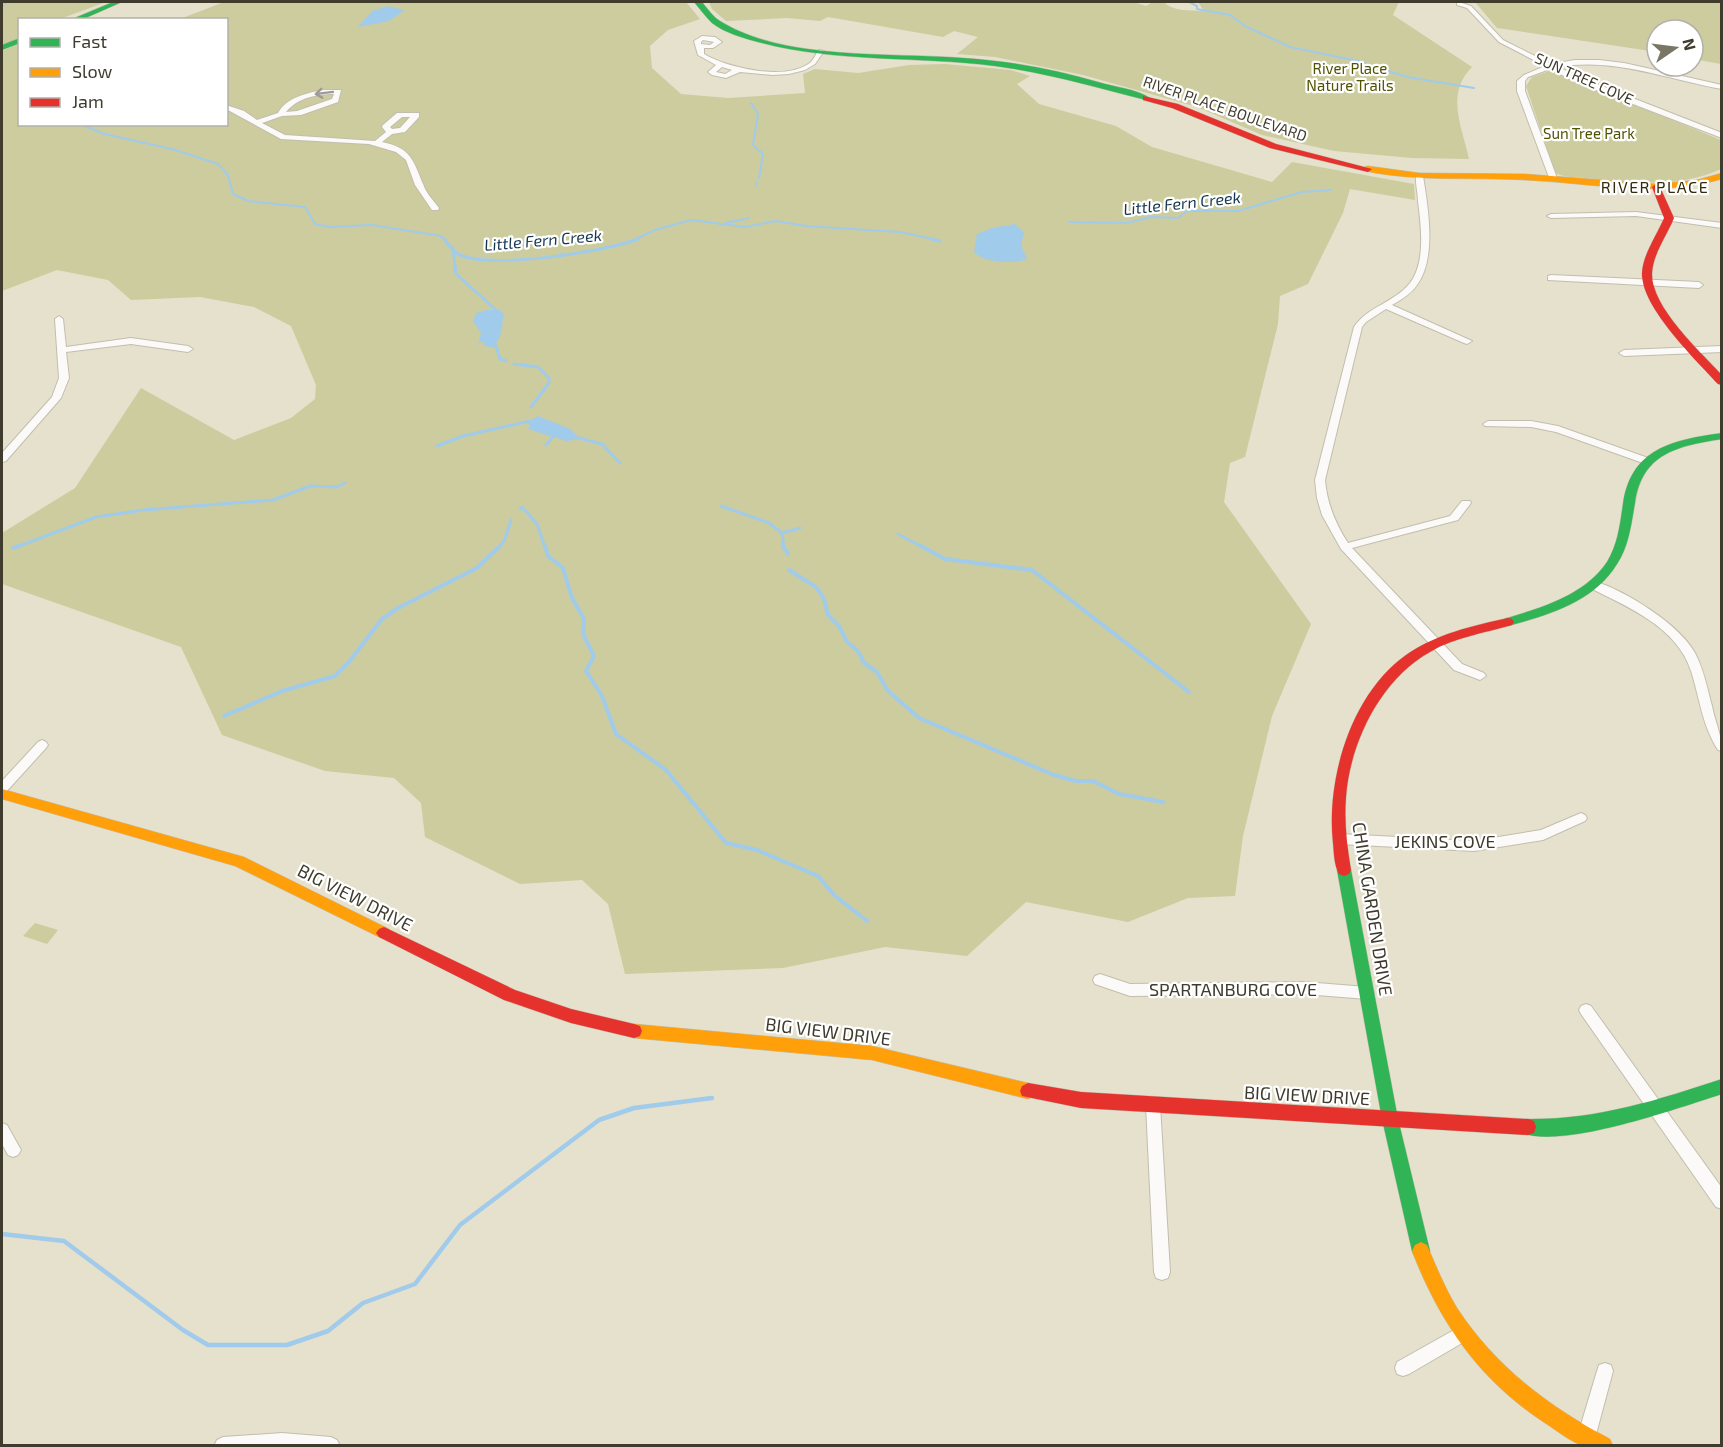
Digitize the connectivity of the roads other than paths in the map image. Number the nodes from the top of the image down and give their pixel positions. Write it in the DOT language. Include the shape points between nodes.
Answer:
graph roads {
  1 [pos="118,2"];
  2 [pos="698,2"];
  3 [pos="1459,4"];
  4 [pos="78,18"];
  5 [pos="18,41"];
  6 [pos="700,47"];
  7 [pos="2,48"];
  8 [pos="816,51"];
  9 [pos="721,64"];
  10 [pos="1552,67"];
  11 [pos="740,69"];
  12 [pos="1722,87"];
  13 [pos="228,108"];
  14 [pos="281,114"];
  15 [pos="257,122"];
  16 [pos="390,132"];
  17 [pos="1722,136"];
  18 [pos="376,144"];
  19 [pos="1419,176"];
  20 [pos="1722,176"];
  21 [pos="1553,178"];
  22 [pos="1656,187"];
  23 [pos="435,208"];
  24 [pos="1551,216"];
  25 [pos="1669,218"];
  26 [pos="1722,226"];
  27 [pos="1551,278"];
  28 [pos="1649,283"];
  29 [pos="1699,285"];
  30 [pos="1384,305"];
  31 [pos="59,319"];
  32 [pos="1467,341"];
  33 [pos="188,349"];
  34 [pos="1722,349"];
  35 [pos="62,350"];
  36 [pos="1695,350"];
  37 [pos="1624,353"];
  38 [pos="1722,382"];
  39 [pos="1488,424"];
  40 [pos="1722,436"];
  41 [pos="2,459"];
  42 [pos="1647,461"];
  43 [pos="1466,503"];
  44 [pos="1346,547"];
  45 [pos="1594,585"];
  46 [pos="1436,643"];
  47 [pos="1480,676"];
  48 [pos="42,745"];
  49 [pos="1722,747"];
  50 [pos="2,789"];
  51 [pos="2,794"];
  52 [pos="1581,818"];
  53 [pos="1340,839"];
  54 [pos="1100,980"];
  55 [pos="1366,993"];
  56 [pos="1586,1010"];
  57 [pos="1722,1086"];
  58 [pos="1153,1105"];
  59 [pos="1656,1109"];
  60 [pos="1390,1119"];
  61 [pos="2,1130"];
  62 [pos="13,1150"];
  63 [pos="1722,1202"];
  64 [pos="1162,1272"];
  65 [pos="1463,1333"];
  66 [pos="1403,1368"];
  67 [pos="1605,1371"];
  68 [pos="1586,1438"];
  69 [pos="248,1444"];
  70 [pos="223,1446"];
  71 [pos="331,1446"];
  72 [pos="1603,1446"];
  1 -- 4 [label="street"];
  2 -- 8 [label="street, RIVER PLACE BOULEVARD" via="711,19 733,32 775,46"];
  3 -- 10 [label="street, SUN TREE COVE" via="1469,7 1501,41"];
  5 -- 7 [label="street"];
  6 -- 9 [label="street" via="701,55"];
  8 -- 11 [label="street" via="813,64 804,67 771,73"];
  8 -- 19 [label="street, RIVER PLACE BOULEVARD" via="963,60 1039,70 1192,112 1273,146 1357,167"];
  9 -- 11 [label="street"];
  9 -- 11 [label="street" via="712,72 714,75 726,76"];
  10 -- 12 [label="street" via="1609,62"];
  10 -- 17 [label="street, SUN TREE COVE"];
  10 -- 21 [label="street" via="1521,81 1521,91"];
  13 -- 15 [label="street"];
  14 -- 14 [label="street, one-way" via="298,113 335,100 338,92 322,91 287,104"];
  14 -- 15 [label="street"];
  15 -- 18 [label="street" via="274,134 293,138"];
  16 -- 18 [label="street"];
  18 -- 23 [label="street" via="396,149 410,160 421,188"];
  19 -- 21 [label="street, RIVER PLACE BOULEVARD"];
  19 -- 30 [label="street" via="1426,218 1420,272 1408,290"];
  20 -- 22 [label="street, RIVER PLACE BOULEVARD"];
  21 -- 22 [label="street, RIVER PLACE BOULEVARD"];
  22 -- 25 [label="street"];
  24 -- 25 [label="street" via="1636,214"];
  25 -- 26 [label="street"];
  25 -- 28 [label="street" via="1647,274"];
  27 -- 28 [label="street"];
  28 -- 29 [label="street"];
  28 -- 36 [label="street" via="1661,309"];
  30 -- 32 [label="street"];
  30 -- 44 [label="street" via="1358,327 1320,480 1324,508"];
  31 -- 35 [label="street"];
  33 -- 35 [label="street" via="131,341"];
  34 -- 36 [label="street"];
  35 -- 41 [label="street" via="64,378 56,398"];
  36 -- 37 [label="street"];
  36 -- 38 [label="street"];
  39 -- 42 [label="street" via="1531,424 1558,429"];
  40 -- 42 [label="street" via="1666,450"];
  42 -- 45 [label="street, CHINA GARDEN DRIVE" via="1632,486 1623,543 1611,567"];
  43 -- 44 [label="street" via="1454,518"];
  44 -- 46 [label="street"];
  45 -- 46 [label="street, CHINA GARDEN DRIVE" via="1549,609"];
  45 -- 49 [label="street" via="1648,614 1686,650 1695,666 1708,720"];
  46 -- 47 [label="street" via="1458,667"];
  46 -- 53 [label="street, CHINA GARDEN DRIVE" via="1405,662 1382,687 1361,724 1345,767 1339,799"];
  48 -- 50 [label="street"];
  51 -- 58 [label="street, BIG VIEW DRIVE" via="239,861 510,995 571,1016 635,1031 872,1053 1041,1094"];
  52 -- 53 [label="street, JEKINS COVE" via="1543,835 1474,846"];
  53 -- 55 [label="street, CHINA GARDEN DRIVE"];
  54 -- 55 [label="street, SPARTANBURG COVE" via="1130,990 1304,988"];
  55 -- 60 [label="street, CHINA GARDEN DRIVE"];
  56 -- 59 [label="street"];
  57 -- 59 [label="street, BIG VIEW DRIVE"];
  58 -- 60 [label="street, BIG VIEW DRIVE"];
  58 -- 64 [label="street"];
  59 -- 60 [label="street, BIG VIEW DRIVE" via="1548,1128"];
  59 -- 63 [label="street"];
  60 -- 65 [label="street, CHINA GARDEN DRIVE" via="1419,1249 1444,1304"];
  61 -- 62 [label="street"];
  65 -- 66 [label="street"];
  65 -- 68 [label="street, CHINA GARDEN DRIVE" via="1497,1372 1537,1407"];
  67 -- 68 [label="street"];
  68 -- 72 [label="street, CHINA GARDEN DRIVE"];
  69 -- 70 [label="street"];
  69 -- 71 [label="street"];
}
